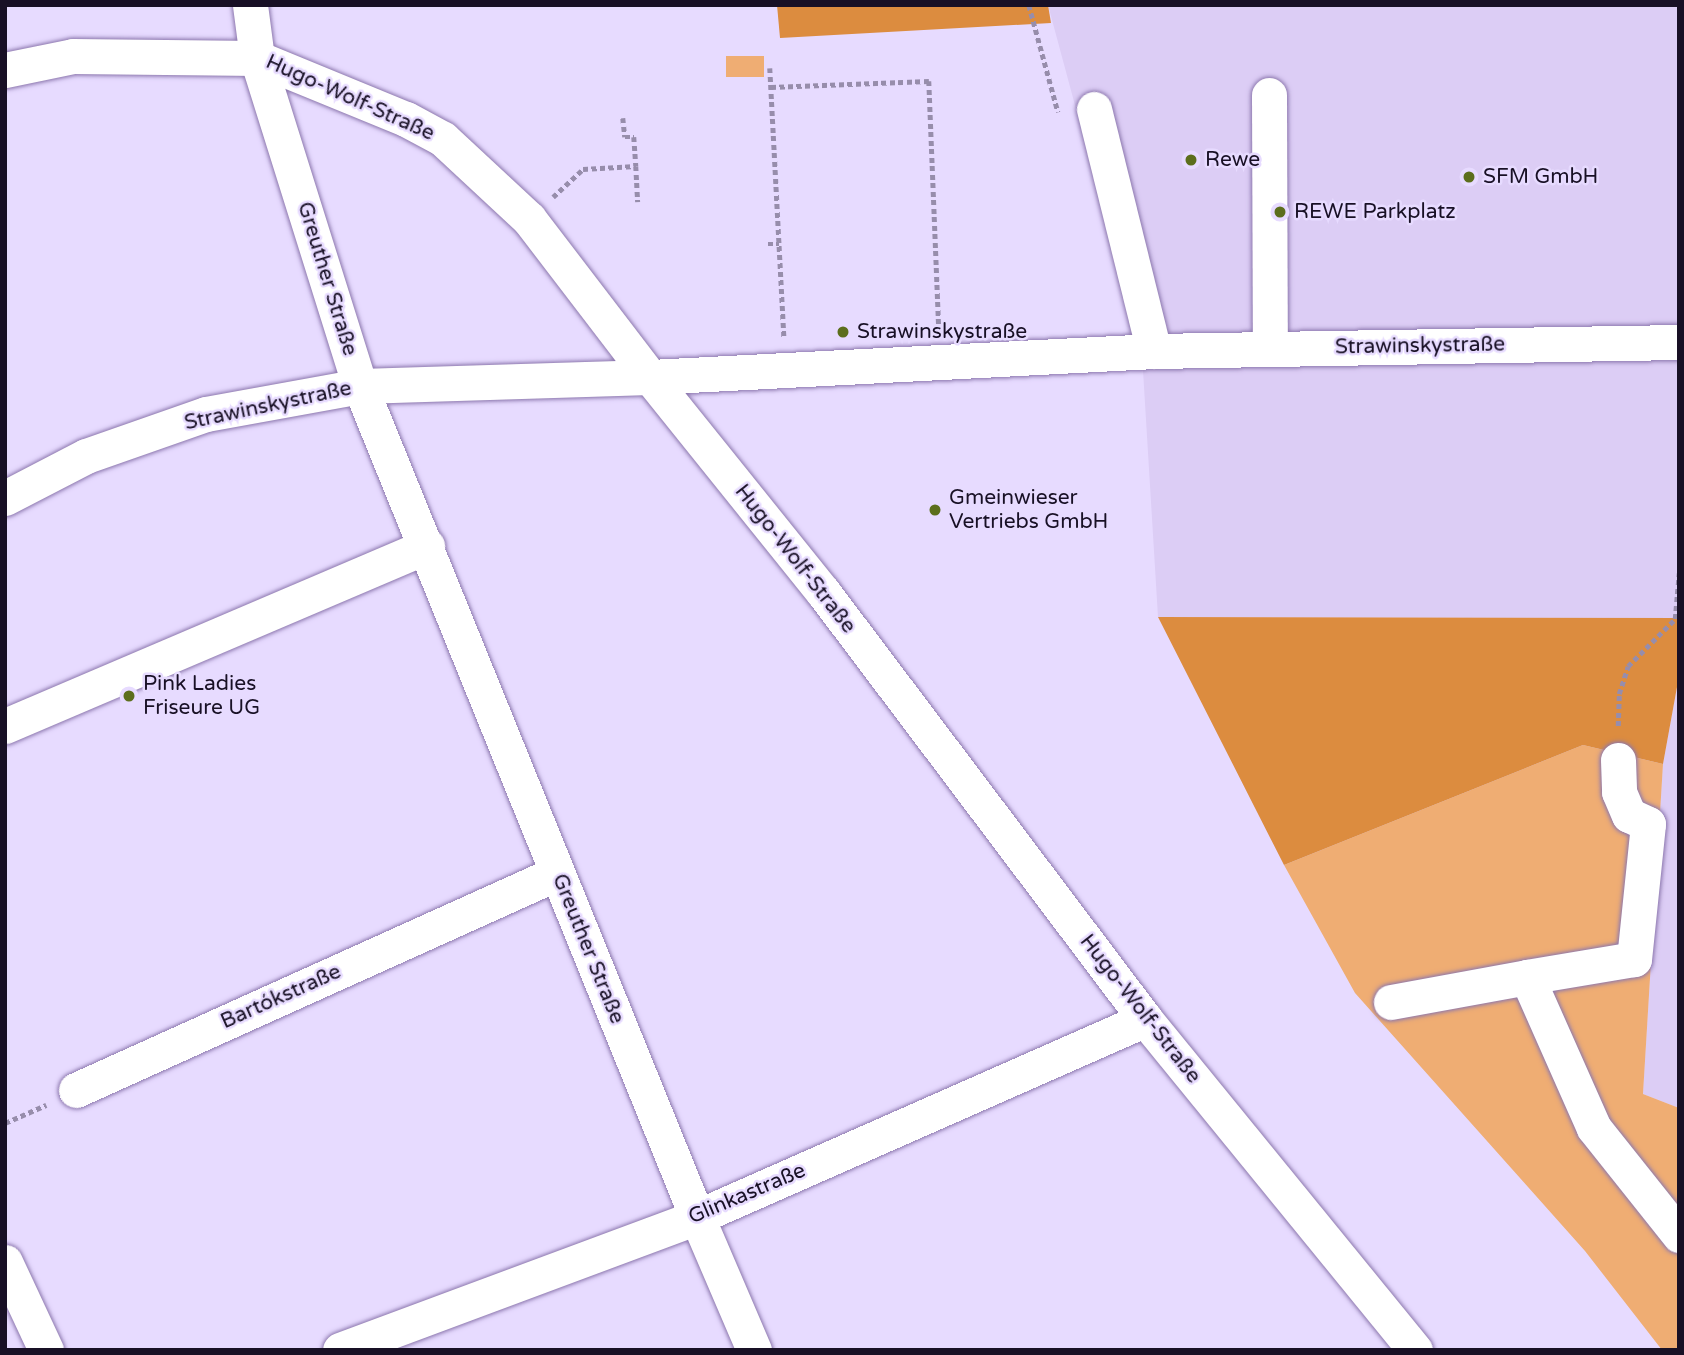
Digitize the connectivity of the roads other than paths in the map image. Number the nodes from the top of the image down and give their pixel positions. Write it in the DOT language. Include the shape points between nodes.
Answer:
graph roads {
  1 [pos="250,5"];
  2 [pos="257,58"];
  3 [pos="5,70"];
  4 [pos="1269,94"];
  5 [pos="1094,109"];
  6 [pos="1679,342"];
  7 [pos="1270,349"];
  8 [pos="1154,351"];
  9 [pos="650,377"];
  10 [pos="360,386"];
  11 [pos="5,498"];
  12 [pos="427,546"];
  13 [pos="5,726"];
  14 [pos="1618,760"];
  15 [pos="557,873"];
  16 [pos="1527,977"];
  17 [pos="1391,1002"];
  18 [pos="1145,1019"];
  19 [pos="76,1090"];
  20 [pos="697,1217"];
  21 [pos="1679,1235"];
  22 [pos="5,1262"];
  23 [pos="46,1350"];
  24 [pos="340,1350"];
  25 [pos="754,1350"];
  26 [pos="1415,1350"];
  1 -- 2 [label="street, Greuther Straße"];
  2 -- 3 [label="street, Hugo-Wolf-Straße" via="73,57"];
  2 -- 9 [label="street, Hugo-Wolf-Straße" via="406,119 443,139 529,219"];
  2 -- 10 [label="street, Greuther Straße"];
  4 -- 7 [label="street"];
  5 -- 8 [label="street"];
  6 -- 7 [label="street, Strawinskystraße"];
  7 -- 8 [label="street, Strawinskystraße"];
  8 -- 9 [label="street, Strawinskystraße"];
  9 -- 10 [label="street, Strawinskystraße"];
  9 -- 18 [label="street, Hugo-Wolf-Straße" via="823,592"];
  10 -- 11 [label="street, Strawinskystraße" via="206,414 86,456"];
  10 -- 12 [label="street, Greuther Straße"];
  12 -- 13 [label="street"];
  12 -- 15 [label="street, Greuther Straße"];
  14 -- 16 [label="street" via="1619,792 1629,815 1648,824 1634,959"];
  15 -- 19 [label="street, Bartókstraße"];
  15 -- 20 [label="street, Greuther Straße"];
  16 -- 17 [label="street"];
  16 -- 21 [label="street" via="1594,1128"];
  18 -- 20 [label="street, Glinkastraße"];
  18 -- 26 [label="street, Hugo-Wolf-Straße"];
  20 -- 24 [label="street, Glinkastraße"];
  20 -- 25 [label="street, Greuther Straße"];
  22 -- 23 [label="street"];
}
